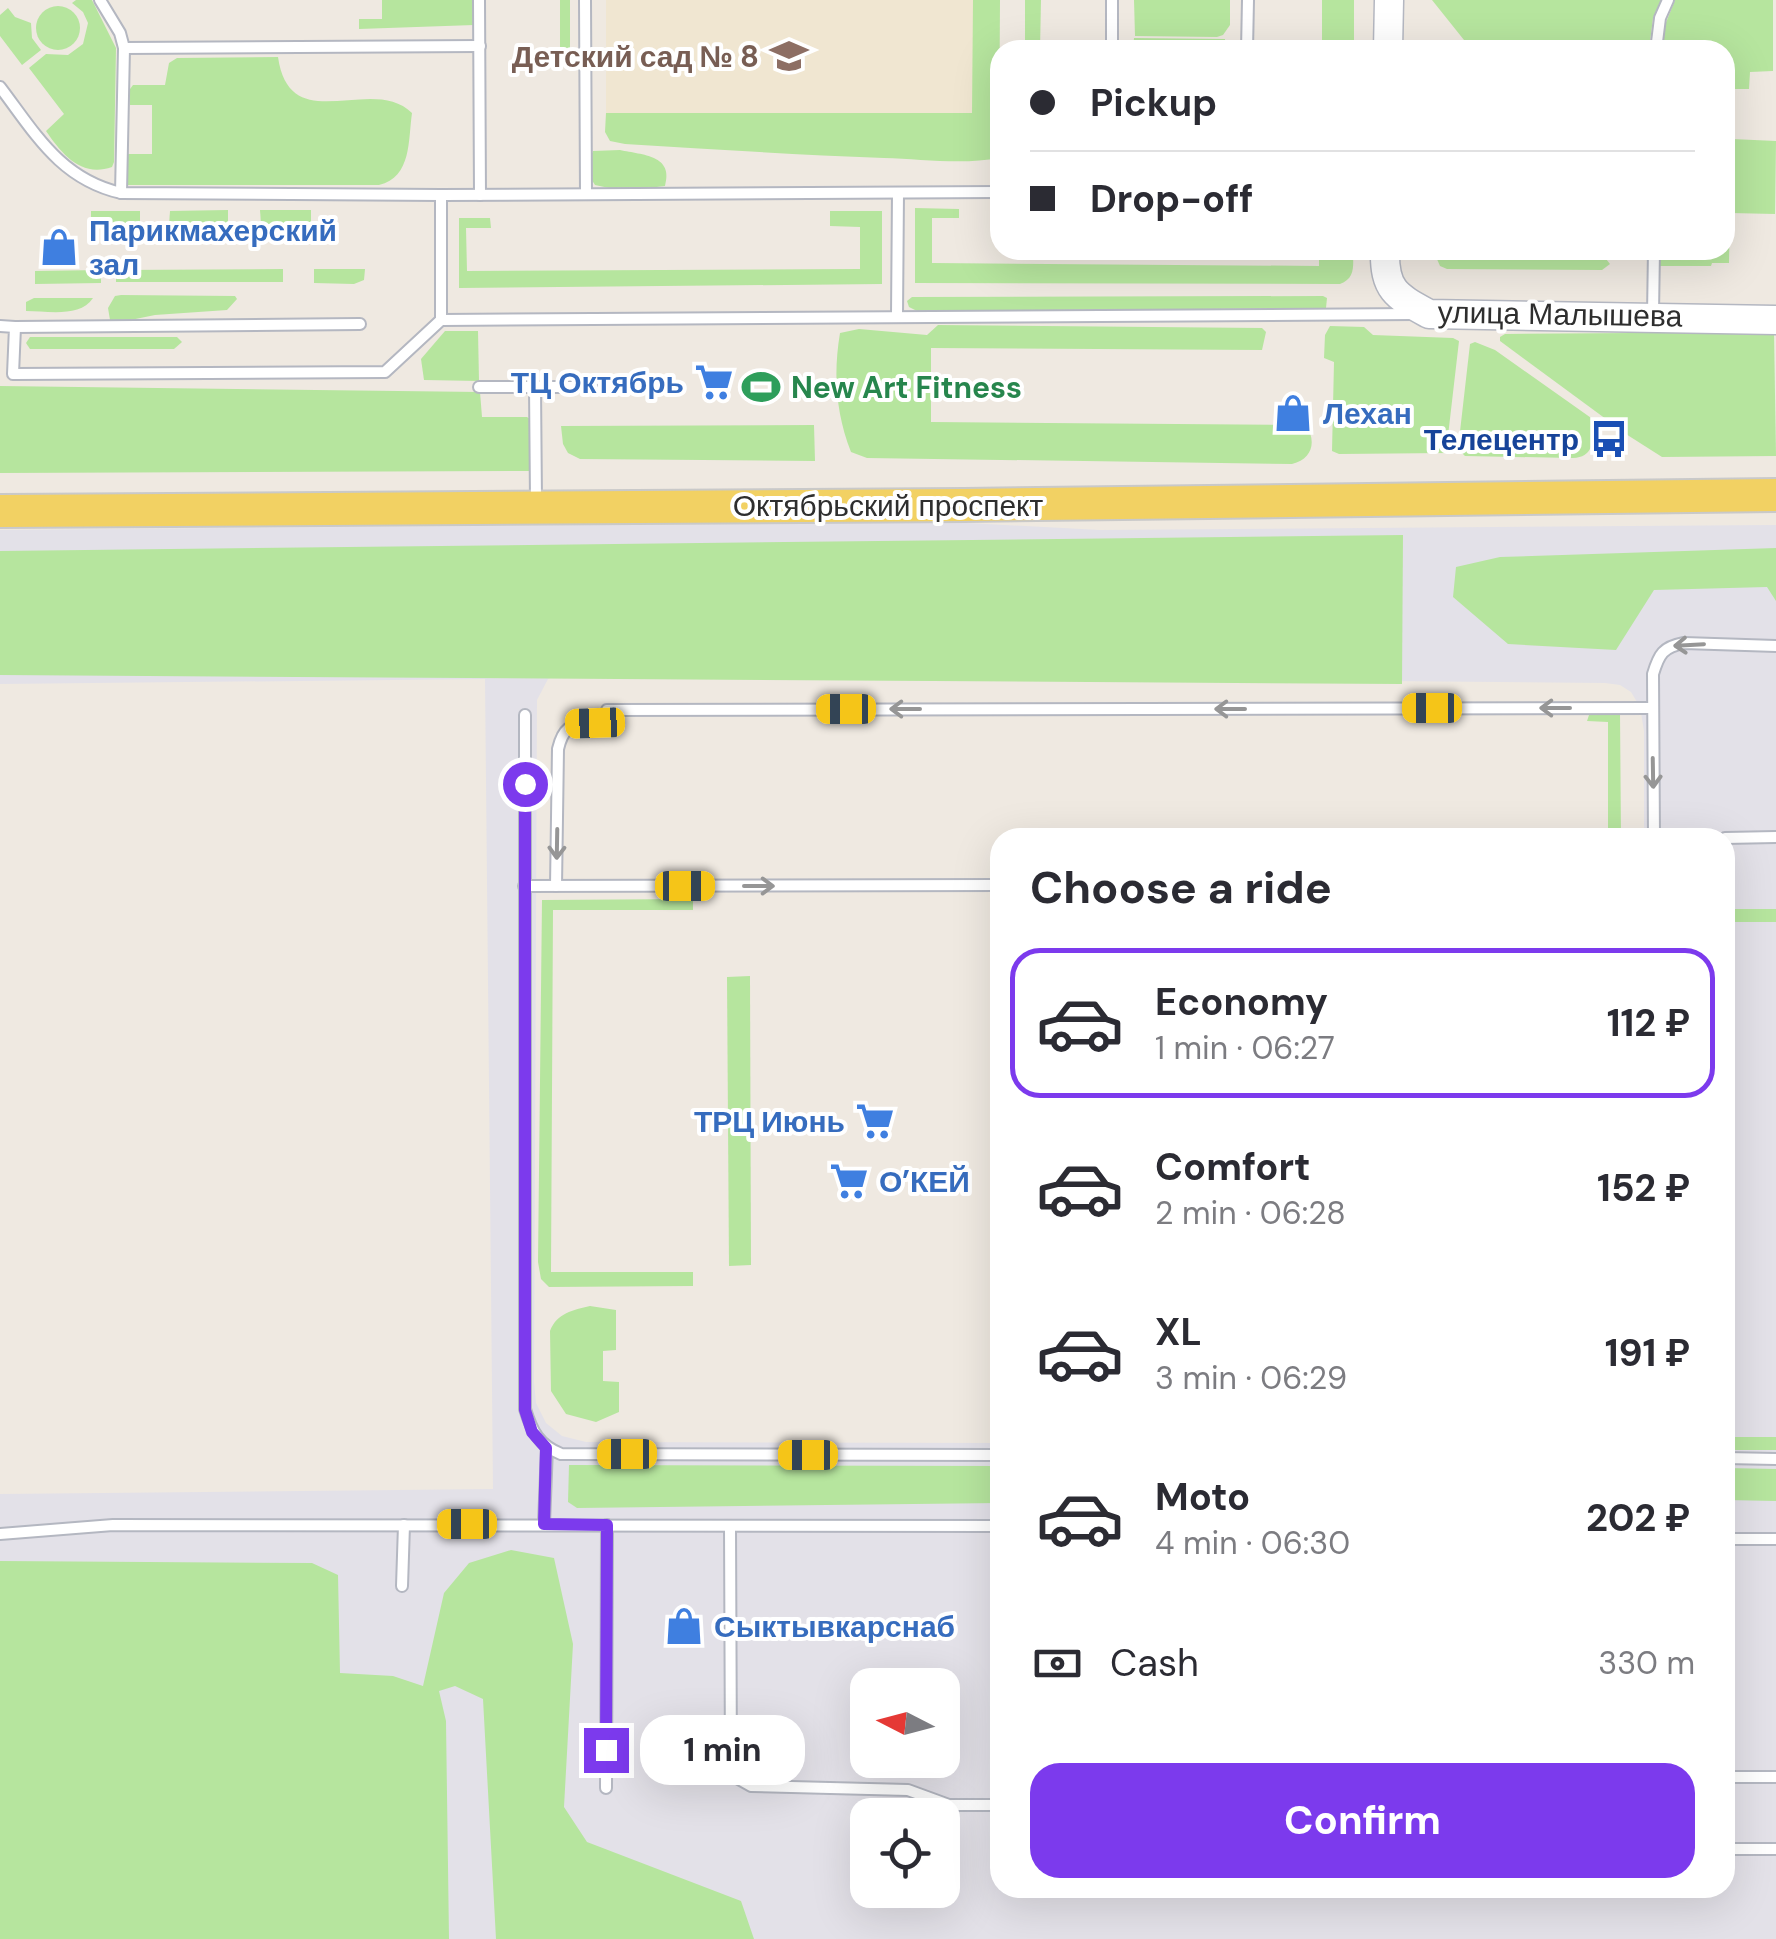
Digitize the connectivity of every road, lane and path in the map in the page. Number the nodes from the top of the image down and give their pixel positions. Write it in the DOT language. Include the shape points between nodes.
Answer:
graph roads {
  1 [pos="100,0"];
  2 [pos="479,0"];
  3 [pos="585,0"];
  4 [pos="1112,0"];
  5 [pos="1248,0"];
  6 [pos="1389,0"];
  7 [pos="1668,0"];
  8 [pos="1112,40"];
  9 [pos="1248,40"];
  10 [pos="1388,40"];
  11 [pos="1657,40"];
  12 [pos="480,46"];
  13 [pos="124,48"];
  14 [pos="0,87"];
  15 [pos="120,192"];
  16 [pos="898,192"];
  17 [pos="990,192"];
  18 [pos="586,194"];
  19 [pos="441,195"];
  20 [pos="480,195"];
  21 [pos="1385,260"];
  22 [pos="1654,260"];
  23 [pos="1429,314"];
  24 [pos="897,316"];
  25 [pos="1653,316"];
  26 [pos="441,320"];
  27 [pos="1776,320"];
  28 [pos="360,324"];
  29 [pos="0,326"];
  30 [pos="14,326"];
  31 [pos="13,374"];
  32 [pos="0,375"];
  33 [pos="480,387"];
  34 [pos="534,387"];
  35 [pos="592,387"];
  36 [pos="1776,495"];
  37 [pos="536,506"];
  38 [pos="0,511"];
  39 [pos="1776,646"];
  40 [pos="1652,708"];
  41 [pos="525,716"];
  42 [pos="1654,828"];
  43 [pos="1776,837"];
  44 [pos="1735,838"];
  45 [pos="524,886"];
  46 [pos="556,886"];
  47 [pos="990,886"];
  48 [pos="546,1448"];
  49 [pos="990,1456"];
  50 [pos="1735,1458"];
  51 [pos="1776,1459"];
  52 [pos="544,1524"];
  53 [pos="404,1525"];
  54 [pos="607,1525"];
  55 [pos="730,1526"];
  56 [pos="990,1526"];
  57 [pos="0,1534"];
  58 [pos="1735,1539"];
  59 [pos="1776,1539"];
  60 [pos="402,1586"];
  61 [pos="1735,1777"];
  62 [pos="1776,1778"];
  63 [pos="606,1788"];
  64 [pos="990,1805"];
  65 [pos="1776,1848"];
  66 [pos="1735,1849"];
  1 -- 13 [label="lane"];
  2 -- 12 [label="lane"];
  3 -- 18 [label="lane"];
  4 -- 8 [label="lane"];
  5 -- 9 [label="lane"];
  6 -- 10 [label="street"];
  7 -- 11 [label="lane"];
  12 -- 13 [label="lane"];
  12 -- 20 [label="lane"];
  13 -- 15 [label="lane"];
  14 -- 15 [label="lane" via="74,175"];
  15 -- 19 [label="lane"];
  16 -- 17 [label="lane"];
  16 -- 18 [label="lane"];
  16 -- 24 [label="lane"];
  18 -- 20 [label="lane"];
  19 -- 20 [label="lane"];
  19 -- 26 [label="lane"];
  21 -- 23 [label="street, улица Малышева" via="1384,274 1397,296"];
  22 -- 25 [label="lane"];
  23 -- 24 [label="lane"];
  23 -- 25 [label="street, улица Малышева"];
  24 -- 26 [label="lane"];
  25 -- 27 [label="street, улица Малышева"];
  26 -- 31 [label="lane" via="385,372"];
  28 -- 30 [label="lane"];
  29 -- 30 [label="lane"];
  30 -- 31 [label="lane"];
  31 -- 32 [label="lane"];
  33 -- 34 [label="lane"];
  34 -- 35 [label="lane"];
  34 -- 37 [label="lane"];
  36 -- 37 [label="main road, Октябрьский проспект"];
  37 -- 38 [label="main road, Октябрьский проспект"];
  39 -- 40 [label="lane, one-way" via="1670,646 1658,655"];
  40 -- 42 [label="lane, one-way"];
  40 -- 46 [label="lane, one-way" via="607,710 602,720 574,724 561,735"];
  41 -- 45 [label="lane"];
  43 -- 44 [label="lane"];
  45 -- 46 [label="lane"];
  45 -- 48 [label="lane" via="525,1410"];
  46 -- 47 [label="lane, one-way"];
  48 -- 49 [label="lane" via="561,1454"];
  48 -- 52 [label="lane"];
  50 -- 51 [label="lane"];
  52 -- 53 [label="lane"];
  52 -- 54 [label="lane"];
  53 -- 57 [label="lane" via="114,1525"];
  53 -- 60 [label="lane"];
  54 -- 55 [label="lane"];
  54 -- 63 [label="lane"];
  55 -- 56 [label="lane"];
  55 -- 64 [label="lane" via="735,1777 751,1786 908,1790 948,1805"];
  58 -- 59 [label="lane"];
  61 -- 62 [label="lane"];
  65 -- 66 [label="lane"];
}
